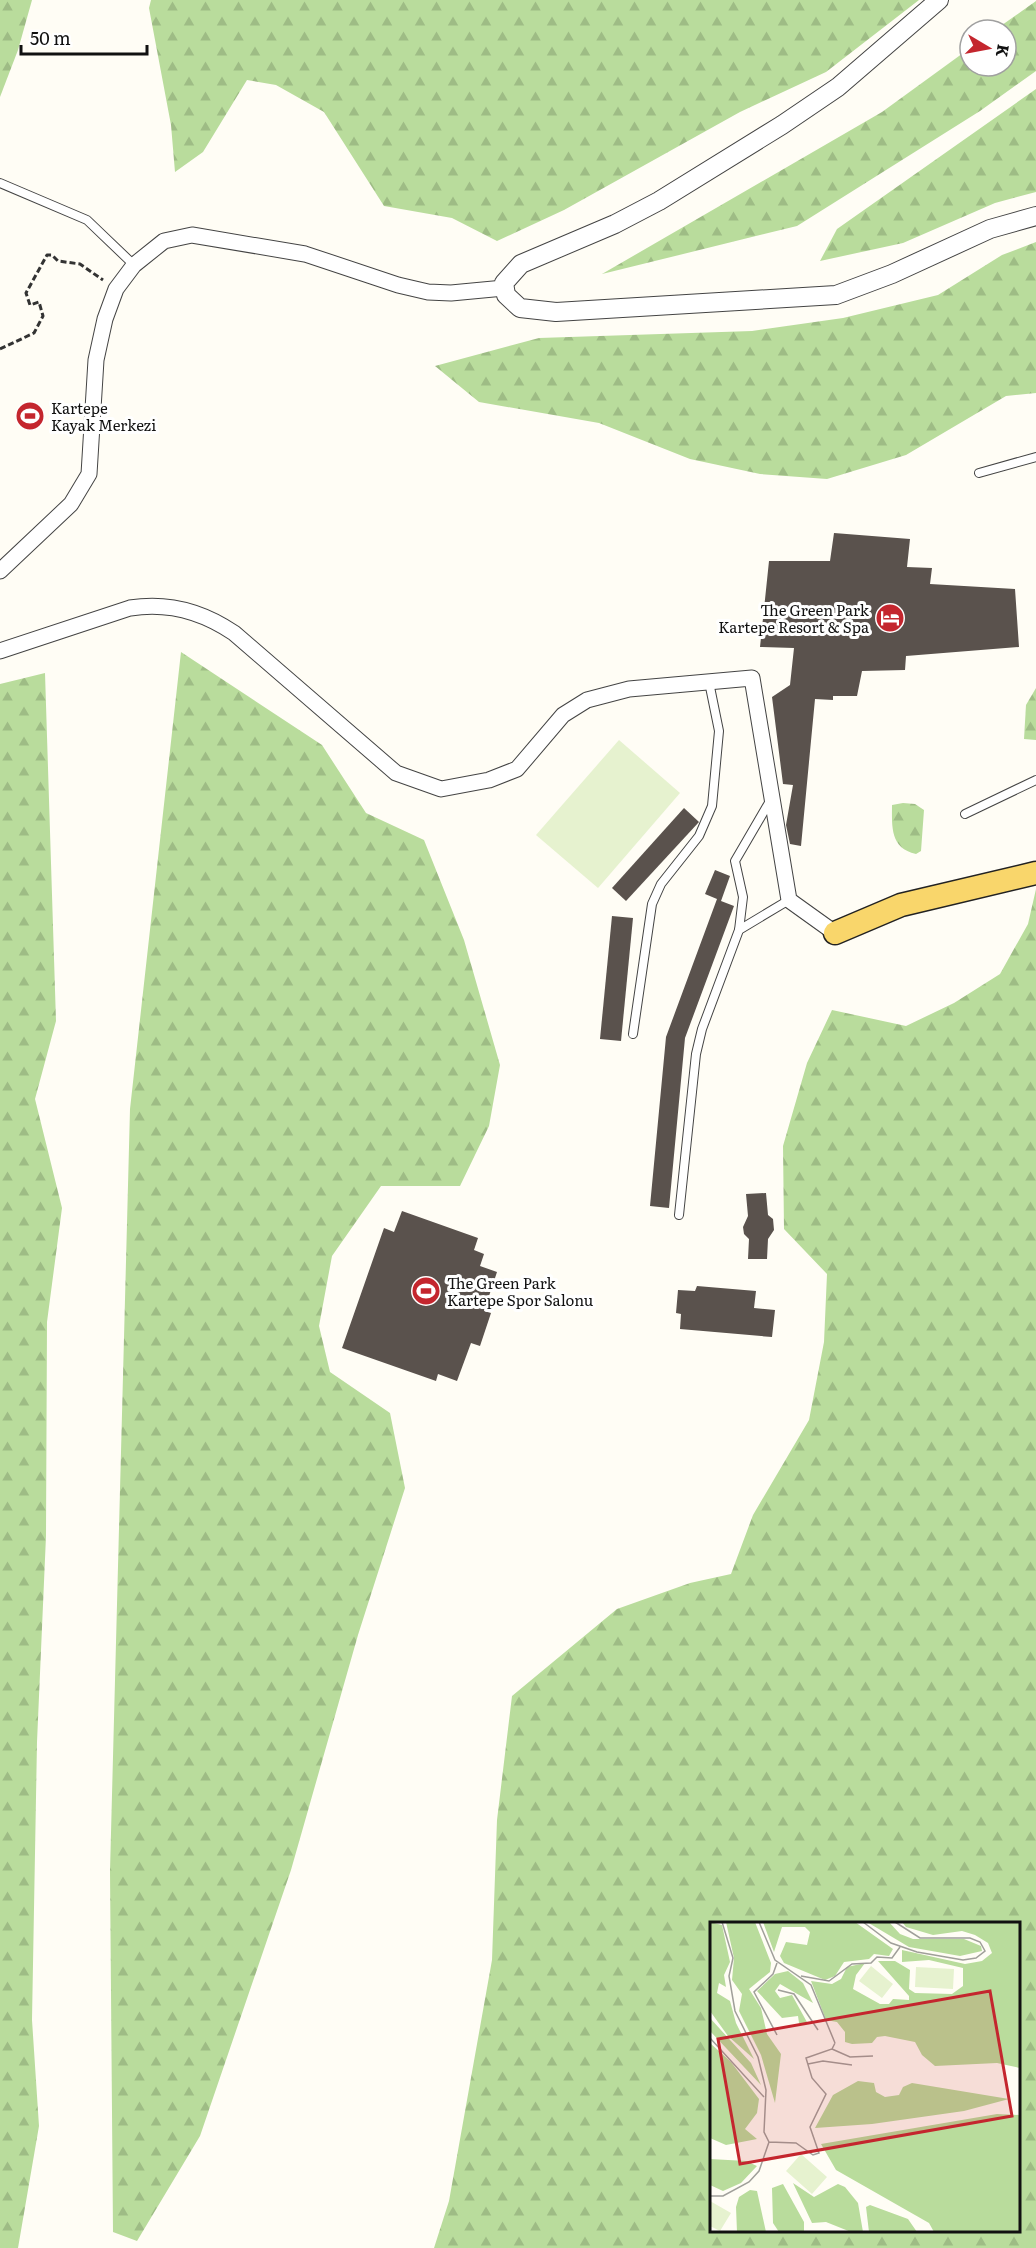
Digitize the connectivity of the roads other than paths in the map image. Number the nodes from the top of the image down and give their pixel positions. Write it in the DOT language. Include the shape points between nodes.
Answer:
graph roads {
  1 [pos="939,0"];
  2 [pos="0,183"];
  3 [pos="1036,216"];
  4 [pos="134,265"];
  5 [pos="504,288"];
  6 [pos="1036,457"];
  7 [pos="979,473"];
  8 [pos="0,571"];
  9 [pos="0,651"];
  10 [pos="709,682"];
  11 [pos="1036,780"];
  12 [pos="772,798"];
  13 [pos="964,814"];
  14 [pos="1036,873"];
  15 [pos="789,900"];
  16 [pos="739,930"];
  17 [pos="835,933"];
  18 [pos="633,1034"];
  19 [pos="679,1215"];
  1 -- 5 [label="street" via="838,87 782,125 659,201 522,264 507,278"];
  2 -- 4 [label="lane" via="87,220"];
  3 -- 5 [label="street" via="990,229 836,295 556,312 520,308"];
  4 -- 5 [label="street" via="164,242 192,235 323,258 428,292"];
  4 -- 8 [label="street" via="116,289 96,360 89,474 71,504"];
  6 -- 7 [label="lane"];
  9 -- 10 [label="street" via="130,608 149,605 201,615 234,633 396,773 441,789 489,780 517,769 563,715 587,700 629,689"];
  10 -- 12 [label="street" via="752,678"];
  10 -- 18 [label="lane" via="718,731 712,806 699,836 661,884 652,904"];
  11 -- 13 [label="lane"];
  12 -- 15 [label="street"];
  12 -- 16 [label="lane" via="735,861 743,897"];
  14 -- 17 [label="main road" via="902,905"];
  15 -- 16 [label="lane"];
  15 -- 17 [label="street"];
  16 -- 19 [label="lane" via="696,1054"];
}
